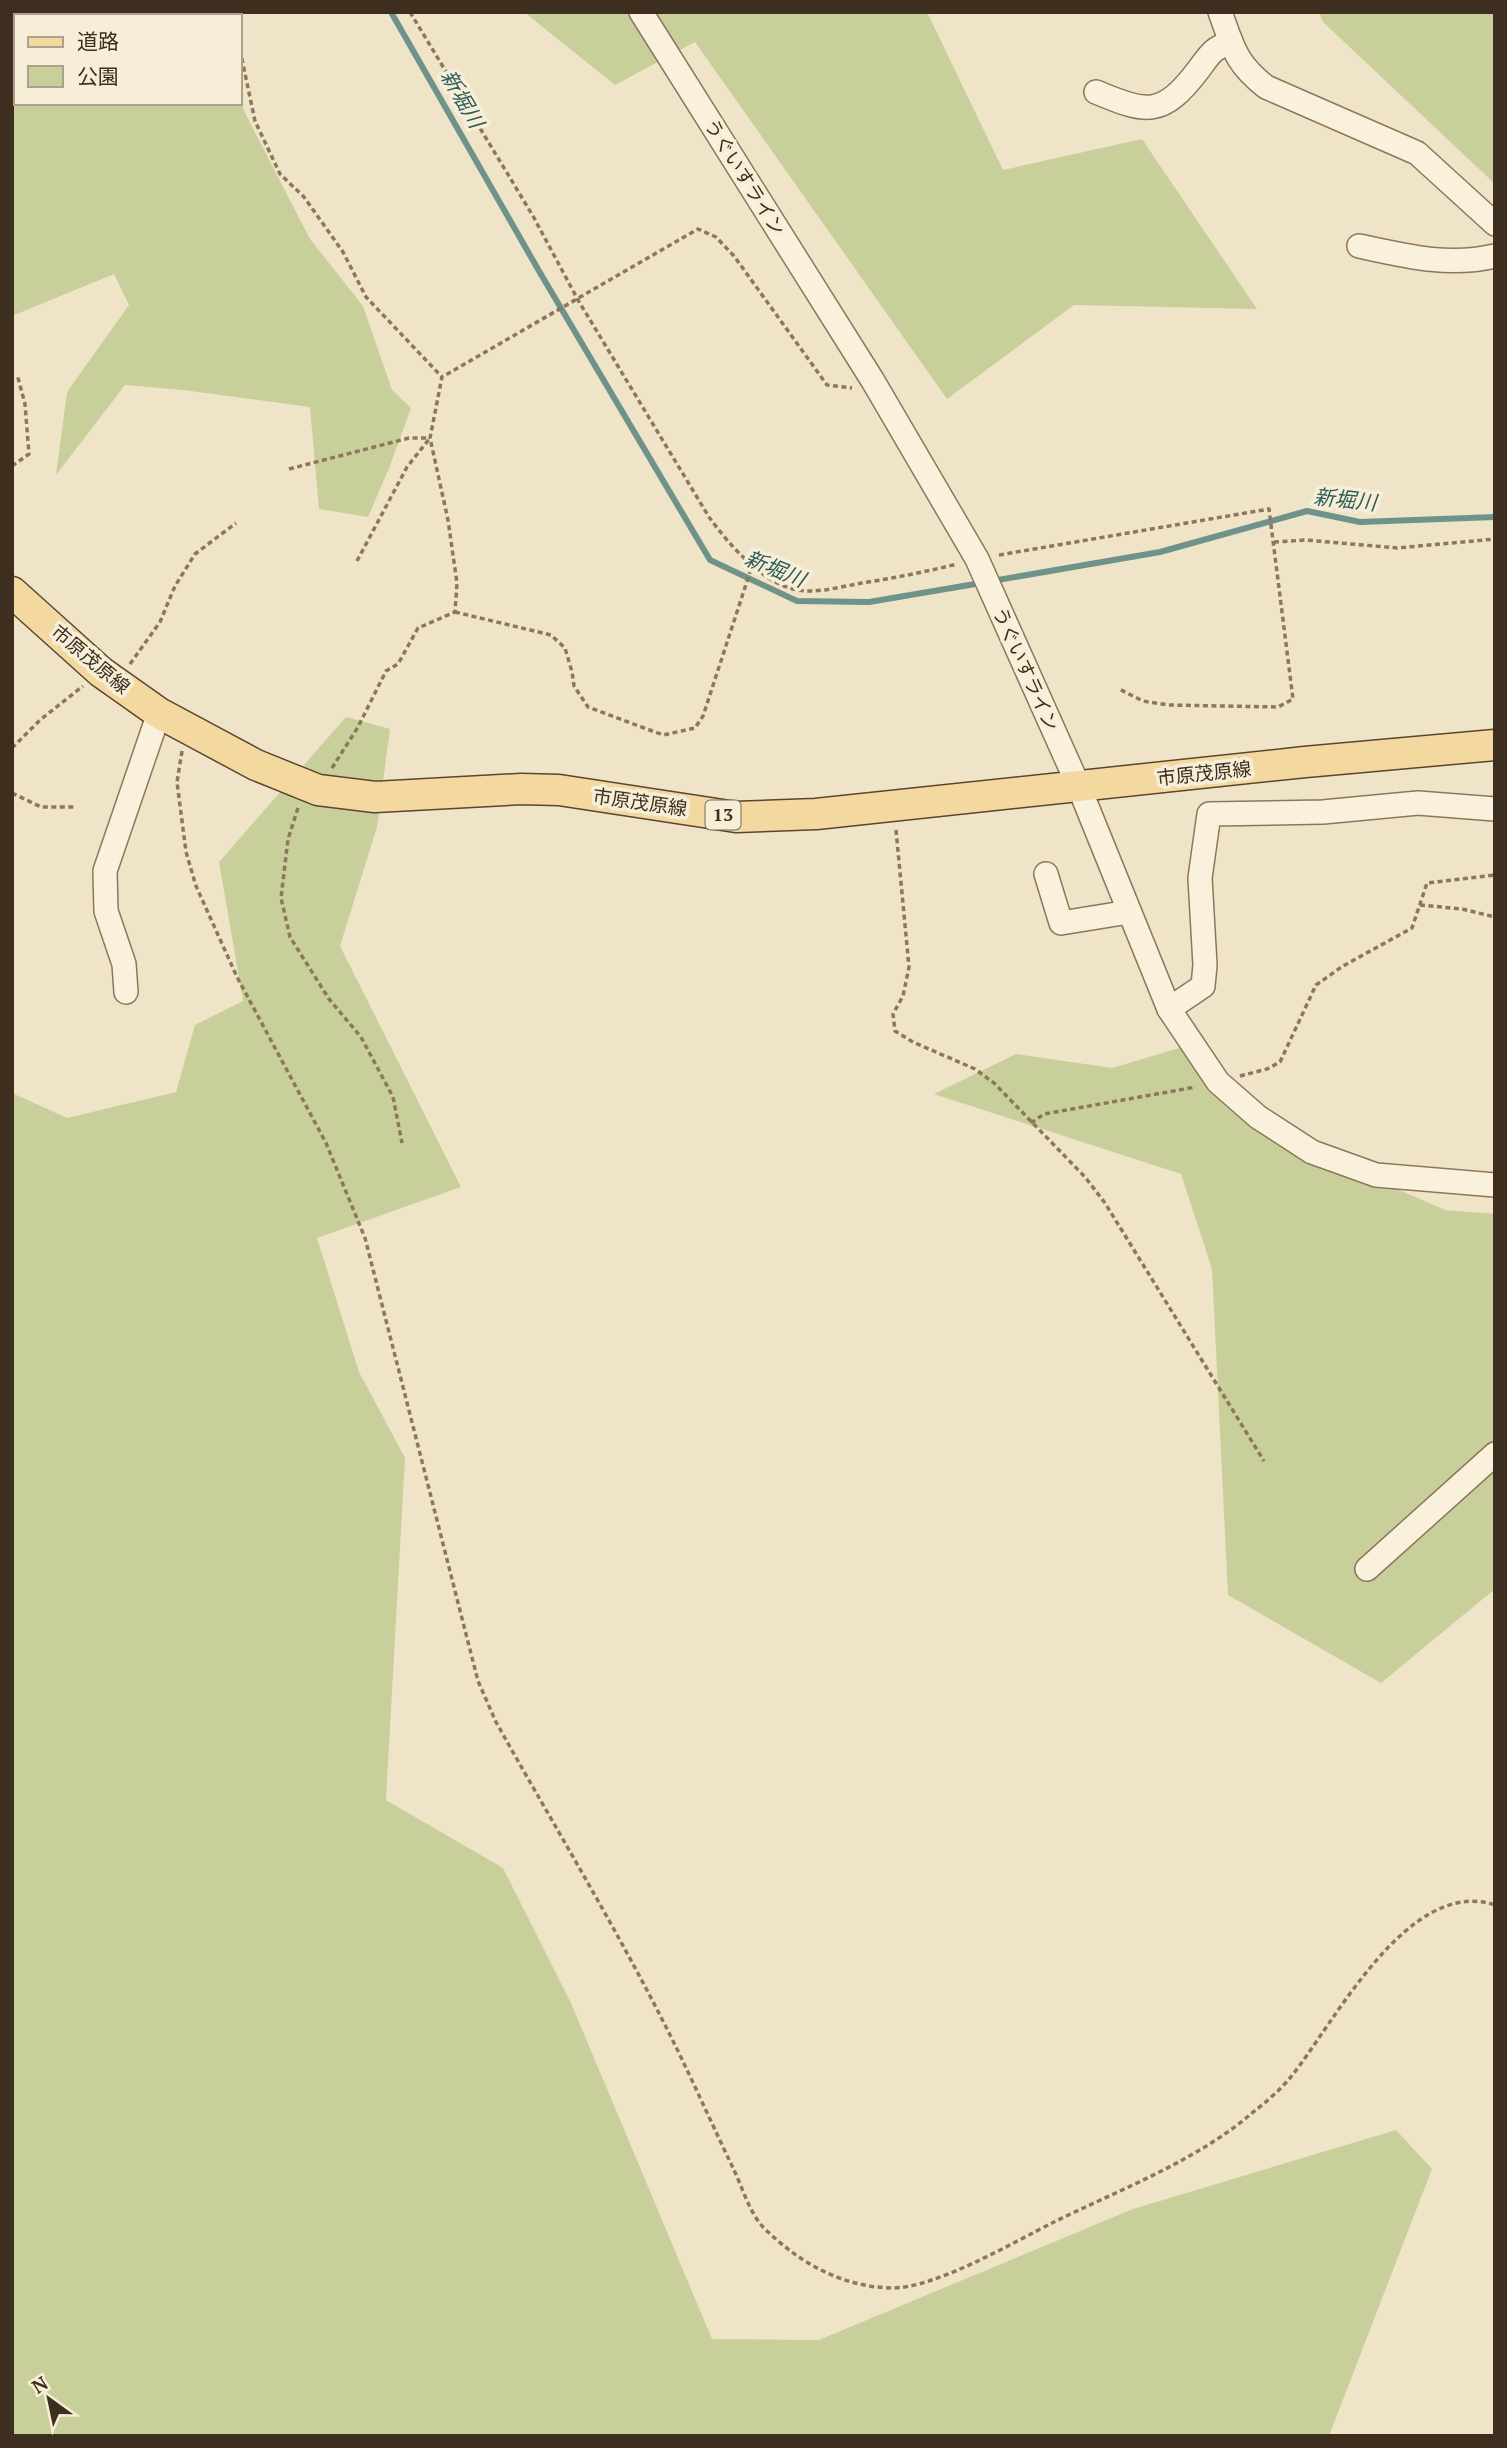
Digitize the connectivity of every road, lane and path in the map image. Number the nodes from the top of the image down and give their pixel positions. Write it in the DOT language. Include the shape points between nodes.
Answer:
graph roads {
  1 [pos="410,12"];
  2 [pos="641,12"];
  3 [pos="1220,12"];
  4 [pos="1231,42"];
  5 [pos="242,59"];
  6 [pos="1096,92"];
  7 [pos="1495,224"];
  8 [pos="1359,246"];
  9 [pos="1495,256"];
  10 [pos="578,300"];
  11 [pos="17,374"];
  12 [pos="442,377"];
  13 [pos="873,381"];
  14 [pos="430,438"];
  15 [pos="12,466"];
  16 [pos="289,469"];
  17 [pos="236,523"];
  18 [pos="1495,539"];
  19 [pos="1273,542"];
  20 [pos="977,559"];
  21 [pos="357,561"];
  22 [pos="752,566"];
  23 [pos="12,592"];
  24 [pos="455,612"];
  25 [pos="109,677"];
  26 [pos="1119,689"];
  27 [pos="159,713"];
  28 [pos="186,729"];
  29 [pos="1495,745"];
  30 [pos="12,748"];
  31 [pos="1079,787"];
  32 [pos="311,788"];
  33 [pos="12,793"];
  34 [pos="75,807"];
  35 [pos="894,807"];
  36 [pos="1495,809"];
  37 [pos="1046,874"];
  38 [pos="1495,875"];
  39 [pos="1420,905"];
  40 [pos="1129,912"];
  41 [pos="1495,917"];
  42 [pos="126,992"];
  43 [pos="1170,1009"];
  44 [pos="1218,1082"];
  45 [pos="1031,1123"];
  46 [pos="402,1143"];
  47 [pos="1495,1185"];
  48 [pos="1495,1454"];
  49 [pos="1264,1461"];
  50 [pos="1367,1569"];
  51 [pos="1495,1905"];
  1 -- 10 [label="path"];
  2 -- 13 [label="street, うぐいすライン"];
  3 -- 4 [label="street"];
  4 -- 6 [label="street" via="1212,49 1189,82 1155,107 1138,108"];
  4 -- 7 [label="street" via="1248,73 1266,87 1417,153"];
  5 -- 12 [label="path" via="255,121 280,174 304,197 343,252 366,297"];
  8 -- 9 [label="street" via="1432,261"];
  10 -- 12 [label="path"];
  10 -- 13 [label="path" via="698,229 716,237 734,256 827,385 853,388"];
  10 -- 22 [label="path" via="709,517"];
  11 -- 15 [label="path" via="29,454"];
  12 -- 14 [label="path"];
  13 -- 20 [label="street, うぐいすライン"];
  14 -- 16 [label="path" via="409,438"];
  14 -- 21 [label="path" via="407,467"];
  14 -- 24 [label="path" via="448,520 457,583"];
  17 -- 25 [label="path" via="195,554 160,622"];
  18 -- 19 [label="path" via="1396,548 1306,540"];
  19 -- 20 [label="path" via="1269,509"];
  19 -- 26 [label="path" via="1293,699 1278,707 1168,705 1143,701"];
  20 -- 22 [label="path" via="808,592"];
  20 -- 31 [label="street, うぐいすライン"];
  22 -- 24 [label="path" via="703,716 695,728 663,735 588,707 574,687 565,649 551,635"];
  23 -- 25 [label="main road, 市原茂原線 / 13"];
  24 -- 32 [label="path" via="418,628 398,664 386,671 358,727"];
  25 -- 27 [label="main road, 市原茂原線 / 13"];
  25 -- 30 [label="path" via="40,720"];
  27 -- 28 [label="main road, 市原茂原線 / 13"];
  27 -- 42 [label="street" via="105,871 106,911 124,964"];
  28 -- 32 [label="main road, 市原茂原線 / 13"];
  28 -- 51 [label="path" via="177,782 186,852 196,886 237,977 326,1143 365,1238 478,1681 664,2023 759,2223 787,2249 828,2275 863,2285 895,2288 945,2276 1209,2146 1288,2081 1376,1957 1407,1930 1459,1902 1482,1900"];
  29 -- 31 [label="main road, 市原茂原線 / 13"];
  31 -- 35 [label="main road, 市原茂原線 / 13"];
  31 -- 40 [label="street, うぐいすライン"];
  32 -- 35 [label="main road, 市原茂原線 / 13" via="374,797 559,790 736,817"];
  32 -- 46 [label="path" via="288,839 281,898 290,937 368,1049 393,1097"];
  33 -- 34 [label="path" via="41,807"];
  35 -- 45 [label="path" via="909,967 903,996 893,1014 895,1031 975,1069"];
  36 -- 43 [label="street" via="1418,803 1324,812 1209,814 1200,878 1203,986"];
  37 -- 40 [label="street" via="1061,923"];
  38 -- 39 [label="path" via="1427,883"];
  39 -- 41 [label="path"];
  39 -- 44 [label="path" via="1412,928 1316,985 1280,1062"];
  40 -- 43 [label="street, うぐいすライン"];
  43 -- 44 [label="street, うぐいすライン"];
  44 -- 45 [label="path" via="1044,1114"];
  44 -- 47 [label="street, うぐいすライン" via="1258,1117 1312,1152 1376,1175"];
  45 -- 49 [label="path" via="1105,1203"];
  48 -- 50 [label="street"];
}
